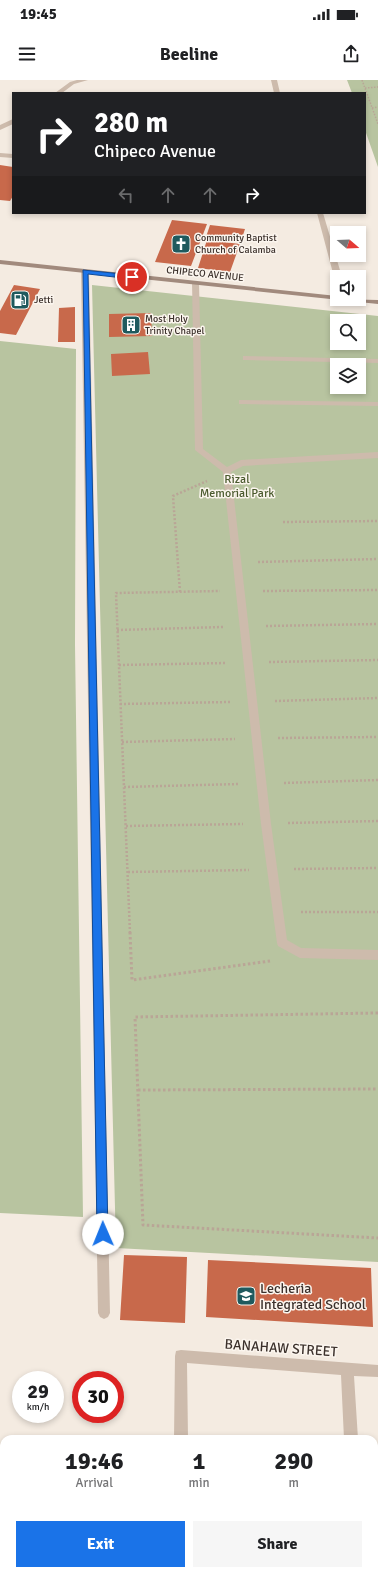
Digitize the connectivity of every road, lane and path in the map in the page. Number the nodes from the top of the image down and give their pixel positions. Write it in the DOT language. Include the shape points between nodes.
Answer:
graph roads {
  1 [pos="85,80"];
  2 [pos="274,80"];
  3 [pos="362,80"];
  4 [pos="378,87"];
  5 [pos="365,88"];
  6 [pos="59,92"];
  7 [pos="277,92"];
  8 [pos="378,107"];
  9 [pos="372,108"];
  10 [pos="12,122"];
  11 [pos="378,124"];
  12 [pos="0,128"];
  13 [pos="0,155"];
  14 [pos="12,156"];
  15 [pos="320,214"];
  16 [pos="0,262"];
  17 [pos="336,270"];
  18 [pos="85,272"];
  19 [pos="195,283"];
  20 [pos="330,297"];
  21 [pos="366,301"];
  22 [pos="378,302"];
  23 [pos="246,358"];
  24 [pos="378,361"];
  25 [pos="242,402"];
  26 [pos="378,404"];
  27 [pos="378,455"];
  28 [pos="227,471"];
  29 [pos="378,521"];
  30 [pos="283,522"];
  31 [pos="378,559"];
  32 [pos="238,563"];
  33 [pos="180,592"];
  34 [pos="116,593"];
  35 [pos="278,912"];
  36 [pos="378,912"];
  37 [pos="282,942"];
  38 [pos="378,955"];
  39 [pos="378,1013"];
  40 [pos="378,1089"];
  41 [pos="138,1090"];
  42 [pos="378,1238"];
  43 [pos="104,1313"];
  44 [pos="346,1369"];
  45 [pos="378,1371"];
  46 [pos="181,1435"];
  47 [pos="351,1435"];
  1 -- 6 [label="street" via="72,83"];
  2 -- 7 [label="street"];
  3 -- 5 [label="path"];
  4 -- 5 [label="path"];
  5 -- 9 [label="path"];
  8 -- 9 [label="path"];
  9 -- 11 [label="path"];
  10 -- 12 [label="street"];
  13 -- 14 [label="street"];
  15 -- 17 [label="street"];
  16 -- 18 [label="main road, CHIPECO AVENUE"];
  18 -- 19 [label="main road, CHIPECO AVENUE"];
  18 -- 43 [label="street"];
  19 -- 20 [label="main road, CHIPECO AVENUE"];
  19 -- 28 [label="street" via="199,450"];
  21 -- 22 [label="main road"];
  23 -- 24 [label="street"];
  25 -- 26 [label="street"];
  27 -- 28 [label="street" via="241,463"];
  28 -- 32 [label="street"];
  28 -- 33 [label="path" via="173,496"];
  29 -- 30 [label="path"];
  31 -- 32 [label="path"];
  32 -- 35 [label="street"];
  34 -- 37 [label="path" via="132,980 270,961"];
  35 -- 36 [label="path"];
  35 -- 37 [label="street"];
  37 -- 38 [label="street" via="300,953"];
  39 -- 41 [label="path" via="135,1017"];
  40 -- 41 [label="path"];
  41 -- 42 [label="path" via="144,1225"];
  44 -- 45 [label="street, BANAHAW STREET"];
  44 -- 46 [label="street, BANAHAW STREET" via="181,1356"];
  44 -- 47 [label="street"];
}
